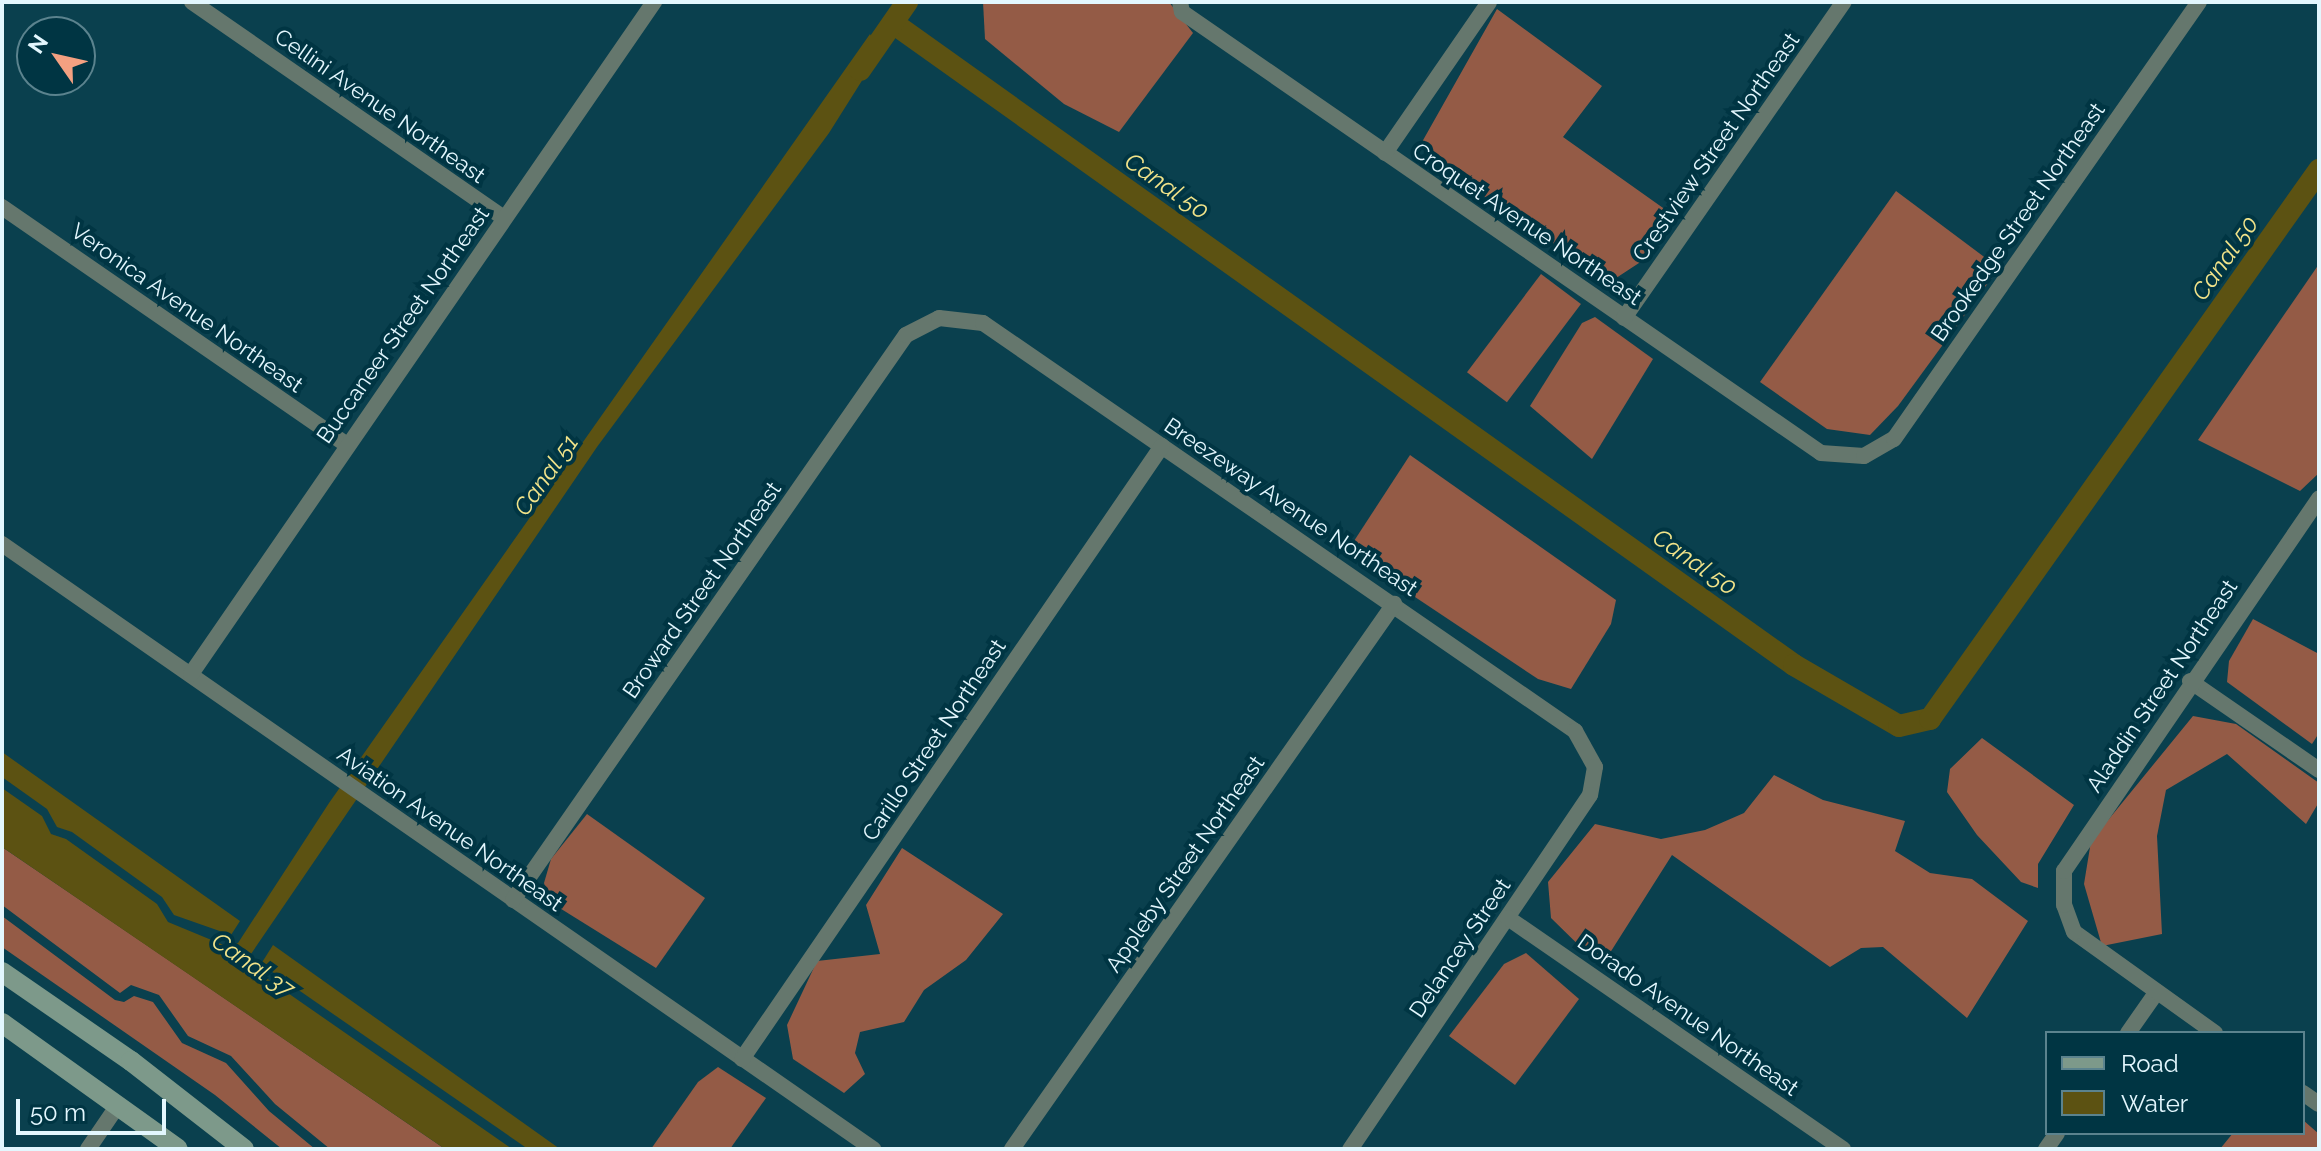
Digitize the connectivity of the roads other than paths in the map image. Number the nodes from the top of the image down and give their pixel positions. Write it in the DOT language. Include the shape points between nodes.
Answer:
graph roads {
  1 [pos="192,2"];
  2 [pos="654,2"];
  3 [pos="1180,2"];
  4 [pos="1489,2"];
  5 [pos="1844,2"];
  6 [pos="2199,2"];
  7 [pos="1385,153"];
  8 [pos="2,207"];
  9 [pos="504,218"];
  10 [pos="939,318"];
  11 [pos="1624,318"];
  12 [pos="347,445"];
  13 [pos="1162,446"];
  14 [pos="1864,456"];
  15 [pos="2319,498"];
  16 [pos="2,544"];
  17 [pos="1394,604"];
  18 [pos="191,674"];
  19 [pos="2190,681"];
  20 [pos="1595,767"];
  21 [pos="2319,770"];
  22 [pos="513,900"];
  23 [pos="1508,918"];
  24 [pos="2,972"];
  25 [pos="2156,993"];
  26 [pos="2,1023"];
  27 [pos="2129,1031"];
  28 [pos="2212,1031"];
  29 [pos="742,1059"];
  30 [pos="118,1105"];
  31 [pos="1354,1148"];
  32 [pos="88,1149"];
  33 [pos="178,1149"];
  34 [pos="244,1149"];
  35 [pos="873,1149"];
  36 [pos="1012,1149"];
  37 [pos="1843,1149"];
  1 -- 9 [label="street, Cellini Avenue Northeast"];
  2 -- 9 [label="street, Buccaneer Street Northeast"];
  3 -- 7 [label="street, Croquet Avenue Northeast" via="1182,12"];
  4 -- 7 [label="street"];
  5 -- 11 [label="street, Crestview Street Northeast"];
  6 -- 14 [label="street, Brookedge Street Northeast" via="1894,439"];
  7 -- 11 [label="street, Croquet Avenue Northeast"];
  8 -- 12 [label="street, Veronica Avenue Northeast"];
  9 -- 12 [label="street, Buccaneer Street Northeast"];
  10 -- 13 [label="street, Breezeway Avenue Northeast" via="983,323"];
  10 -- 22 [label="street, Broward Street Northeast" via="906,335"];
  11 -- 14 [label="street, Croquet Avenue Northeast" via="1821,453"];
  12 -- 18 [label="street, Buccaneer Street Northeast"];
  13 -- 17 [label="street, Breezeway Avenue Northeast"];
  13 -- 29 [label="street, Carillo Street Northeast"];
  15 -- 19 [label="street, Aladdin Street Northeast"];
  16 -- 18 [label="street, Aviation Avenue Northeast"];
  17 -- 20 [label="street, Breezeway Avenue Northeast" via="1575,731"];
  17 -- 36 [label="street, Appleby Street Northeast"];
  18 -- 22 [label="street, Aviation Avenue Northeast"];
  19 -- 21 [label="street"];
  19 -- 25 [label="street, Aladdin Street Northeast" via="2064,871 2064,905 2074,932"];
  20 -- 23 [label="street, Delancey Street" via="1590,795"];
  22 -- 29 [label="street, Aviation Avenue Northeast"];
  23 -- 31 [label="street, Delancey Street"];
  23 -- 37 [label="street, Dorado Avenue Northeast"];
  24 -- 34 [label="main road" via="131,1061"];
  25 -- 27 [label="street"];
  25 -- 28 [label="street"];
  26 -- 30 [label="main road"];
  29 -- 35 [label="street, Aviation Avenue Northeast"];
  30 -- 32 [label="street"];
  30 -- 33 [label="main road"];
}
